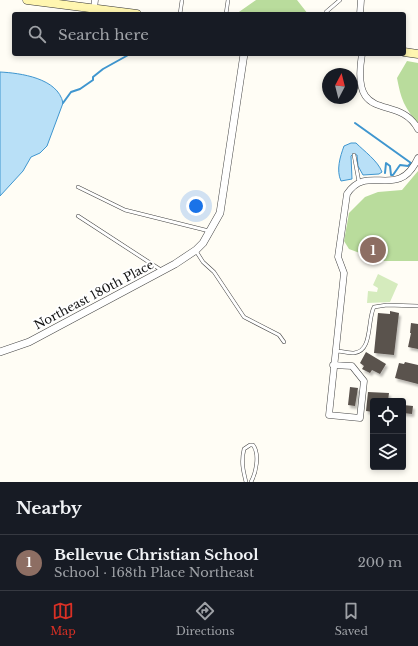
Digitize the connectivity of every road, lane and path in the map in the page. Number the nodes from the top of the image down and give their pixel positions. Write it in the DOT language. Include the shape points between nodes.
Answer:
graph roads {
  1 [pos="27,0"];
  2 [pos="182,0"];
  3 [pos="228,0"];
  4 [pos="340,0"];
  5 [pos="361,0"];
  6 [pos="57,2"];
  7 [pos="94,4"];
  8 [pos="128,12"];
  9 [pos="180,12"];
  10 [pos="226,12"];
  11 [pos="326,12"];
  12 [pos="360,12"];
  13 [pos="406,52"];
  14 [pos="418,54"];
  15 [pos="244,56"];
  16 [pos="362,56"];
  17 [pos="418,129"];
  18 [pos="354,155"];
  19 [pos="418,158"];
  20 [pos="359,182"];
  21 [pos="78,187"];
  22 [pos="78,216"];
  23 [pos="211,231"];
  24 [pos="196,250"];
  25 [pos="162,271"];
  26 [pos="418,306"];
  27 [pos="284,342"];
  28 [pos="335,351"];
  29 [pos="0,352"];
  30 [pos="333,364"];
  31 [pos="246,482"];
  32 [pos="251,482"];
  1 -- 6 [label="main road"];
  2 -- 9 [label="lane"];
  3 -- 10 [label="lane"];
  4 -- 11 [label="lane"];
  5 -- 12 [label="street"];
  6 -- 7 [label="main road"];
  7 -- 8 [label="main road"];
  13 -- 14 [label="main road"];
  15 -- 23 [label="street" via="224,194 220,214"];
  16 -- 17 [label="street" via="359,79 364,94 379,106 406,116"];
  18 -- 20 [label="lane"];
  19 -- 20 [label="street" via="409,173 395,181"];
  20 -- 28 [label="street" via="347,194 344,208 338,257 344,273"];
  21 -- 23 [label="lane" via="125,210"];
  22 -- 25 [label="lane"];
  23 -- 24 [label="street"];
  24 -- 25 [label="street, Northeast 180th Place"];
  24 -- 27 [label="lane" via="244,317 279,335"];
  25 -- 29 [label="street, Northeast 180th Place" via="29,342"];
  26 -- 28 [label="lane" via="374,307 366,344 362,349 354,353"];
  28 -- 30 [label="street"];
  30 -- 30 [label="street" via="329,415 360,418 364,381 352,366"];
  31 -- 32 [label="lane" via="242,459 244,449 253,445 256,450 255,471"];
}
